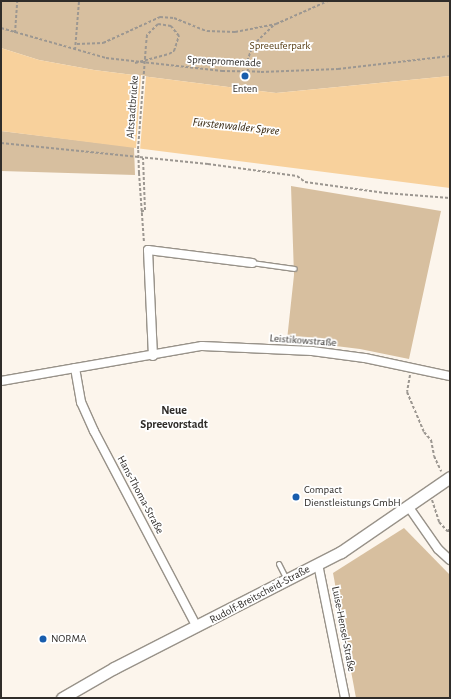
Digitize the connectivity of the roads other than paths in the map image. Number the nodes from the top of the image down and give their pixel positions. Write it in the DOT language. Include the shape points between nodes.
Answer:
graph roads {
  1 [pos="252,263"];
  2 [pos="295,269"];
  3 [pos="153,356"];
  4 [pos="75,368"];
  5 [pos="450,376"];
  6 [pos="1,381"];
  7 [pos="448,479"];
  8 [pos="408,506"];
  9 [pos="450,560"];
  10 [pos="279,564"];
  11 [pos="318,564"];
  12 [pos="287,580"];
  13 [pos="197,627"];
  14 [pos="62,698"];
  15 [pos="345,698"];
  1 -- 2 [label="lane"];
  1 -- 3 [label="street" via="148,250"];
  3 -- 4 [label="street, Leistikowstraße"];
  3 -- 5 [label="street, Leistikowstraße" via="202,346 312,351 413,366"];
  4 -- 6 [label="street, Leistikowstraße"];
  4 -- 13 [label="street, Hans-Thoma-Straße" via="81,402 94,431"];
  7 -- 8 [label="main road, Rudolf-Breitscheid-Straße"];
  8 -- 9 [label="street" via="438,549"];
  8 -- 11 [label="main road, Rudolf-Breitscheid-Straße" via="355,544"];
  10 -- 12 [label="lane"];
  11 -- 12 [label="main road, Rudolf-Breitscheid-Straße"];
  11 -- 15 [label="street, Luise-Hensel-Straße"];
  12 -- 13 [label="main road, Rudolf-Breitscheid-Straße"];
  13 -- 14 [label="main road, Rudolf-Breitscheid-Straße" via="114,668"];
}
